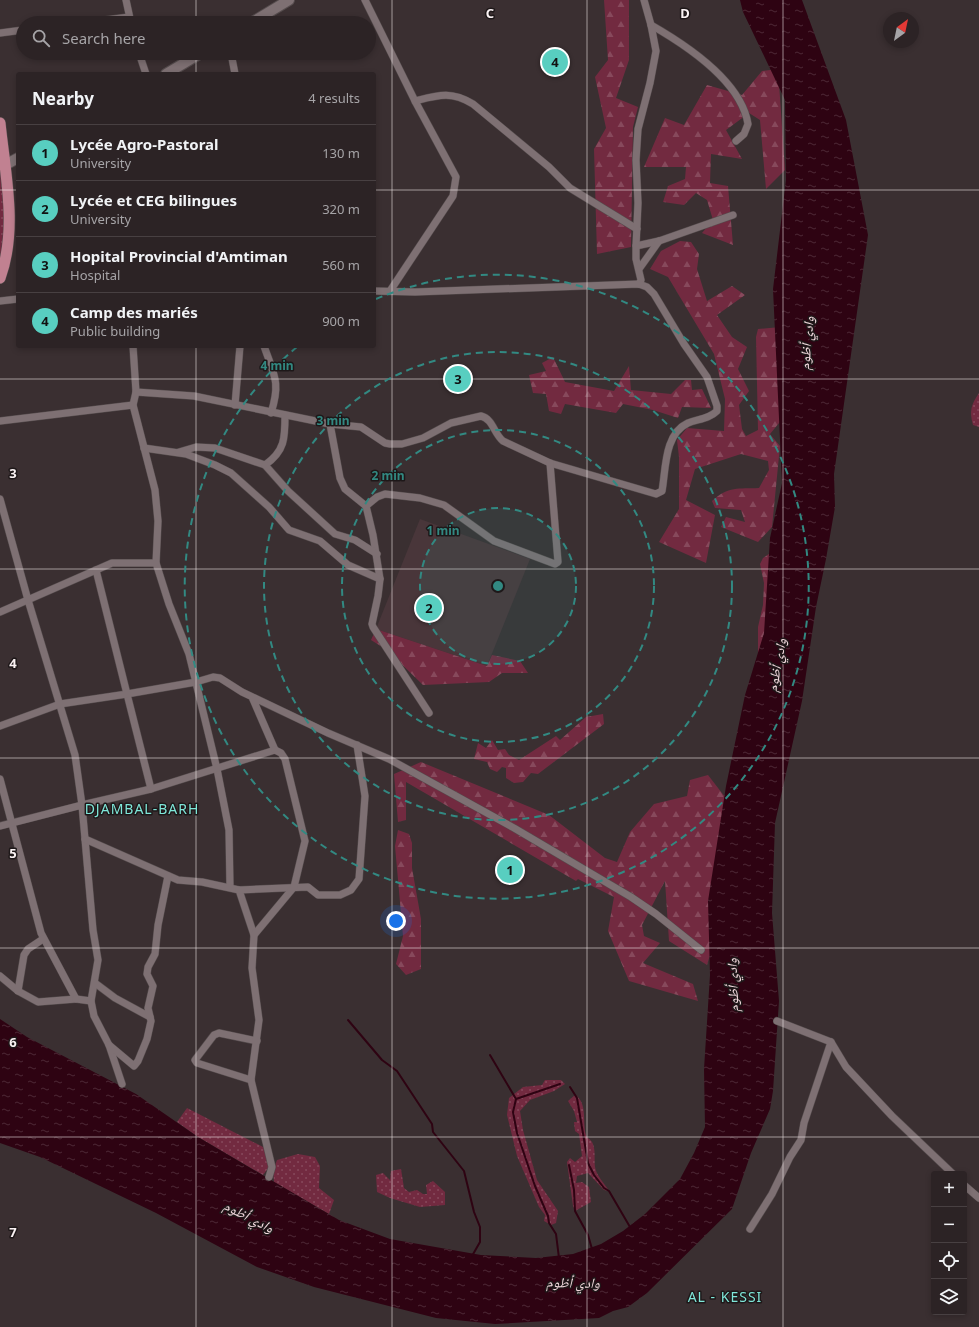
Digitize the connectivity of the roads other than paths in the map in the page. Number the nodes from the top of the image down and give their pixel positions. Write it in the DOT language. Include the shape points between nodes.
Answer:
graph roads {
  1 [pos="126,0"];
  2 [pos="289,0"];
  3 [pos="365,0"];
  4 [pos="644,0"];
  5 [pos="129,16"];
  6 [pos="263,16"];
  7 [pos="373,16"];
  8 [pos="376,22"];
  9 [pos="651,25"];
  10 [pos="16,31"];
  11 [pos="0,33"];
  12 [pos="142,60"];
  13 [pos="189,60"];
  14 [pos="232,60"];
  15 [pos="145,72"];
  16 [pos="169,72"];
  17 [pos="235,72"];
  18 [pos="415,101"];
  19 [pos="0,123"];
  20 [pos="736,141"];
  21 [pos="16,159"];
  22 [pos="5,165"];
  23 [pos="733,215"];
  24 [pos="637,229"];
  25 [pos="659,241"];
  26 [pos="636,246"];
  27 [pos="639,269"];
  28 [pos="0,278"];
  29 [pos="639,284"];
  30 [pos="376,291"];
  31 [pos="390,291"];
  32 [pos="16,299"];
  33 [pos="0,301"];
  34 [pos="133,348"];
  35 [pos="240,348"];
  36 [pos="265,348"];
  37 [pos="136,392"];
  38 [pos="133,405"];
  39 [pos="235,405"];
  40 [pos="271,413"];
  41 [pos="285,415"];
  42 [pos="0,421"];
  43 [pos="330,424"];
  44 [pos="144,448"];
  45 [pos="175,452"];
  46 [pos="550,463"];
  47 [pos="265,466"];
  48 [pos="0,499"];
  49 [pos="366,506"];
  50 [pos="377,554"];
  51 [pos="156,563"];
  52 [pos="96,570"];
  53 [pos="380,579"];
  54 [pos="28,600"];
  55 [pos="0,612"];
  56 [pos="196,682"];
  57 [pos="127,694"];
  58 [pos="252,697"];
  59 [pos="60,704"];
  60 [pos="429,713"];
  61 [pos="0,726"];
  62 [pos="357,745"];
  63 [pos="275,750"];
  64 [pos="217,769"];
  65 [pos="0,779"];
  66 [pos="152,789"];
  67 [pos="82,805"];
  68 [pos="13,823"];
  69 [pos="0,826"];
  70 [pos="85,838"];
  71 [pos="168,876"];
  72 [pos="230,886"];
  73 [pos="294,887"];
  74 [pos="239,890"];
  75 [pos="254,935"];
  76 [pos="43,939"];
  77 [pos="701,950"];
  78 [pos="0,976"];
  79 [pos="95,983"];
  80 [pos="18,991"];
  81 [pos="76,999"];
  82 [pos="91,1001"];
  83 [pos="150,1018"];
  84 [pos="777,1021"];
  85 [pos="257,1041"];
  86 [pos="831,1042"];
  87 [pos="109,1045"];
  88 [pos="251,1080"];
  89 [pos="122,1084"];
  90 [pos="950,1171"];
  91 [pos="269,1177"];
  92 [pos="967,1188"];
  93 [pos="979,1198"];
  94 [pos="750,1229"];
  1 -- 5 [label="street"];
  2 -- 6 [label="main road"];
  3 -- 7 [label="street"];
  4 -- 9 [label="street"];
  8 -- 18 [label="street"];
  9 -- 20 [label="street" via="691,49 736,96 748,124 744,134"];
  9 -- 24 [label="street" via="656,51 638,129"];
  10 -- 11 [label="street"];
  12 -- 15 [label="street"];
  13 -- 16 [label="main road"];
  14 -- 17 [label="street"];
  18 -- 24 [label="street" via="450,95 462,97 549,167 570,188"];
  18 -- 31 [label="street" via="451,165 456,176 456,186 453,196"];
  19 -- 22 [label="main road"];
  21 -- 22 [label="main road"];
  22 -- 28 [label="main road" via="8,220 4,266"];
  23 -- 25 [label="street"];
  24 -- 26 [label="street"];
  25 -- 26 [label="street"];
  25 -- 27 [label="street"];
  26 -- 27 [label="street"];
  27 -- 29 [label="street"];
  29 -- 31 [label="street"];
  29 -- 46 [label="street" via="654,294 707,377 717,411 712,416 687,424 672,439 660,493"];
  30 -- 31 [label="street"];
  32 -- 33 [label="street"];
  34 -- 37 [label="street"];
  35 -- 39 [label="street"];
  36 -- 40 [label="street" via="277,385 277,395"];
  37 -- 38 [label="street"];
  37 -- 39 [label="street" via="194,396"];
  38 -- 42 [label="street"];
  38 -- 44 [label="street"];
  39 -- 40 [label="street"];
  40 -- 41 [label="street"];
  41 -- 43 [label="street"];
  41 -- 47 [label="street" via="284,440 275,458"];
  43 -- 46 [label="street" via="361,427 385,443 402,444 422,438 451,423 481,416 486,417 502,441"];
  43 -- 49 [label="street" via="342,483 351,495"];
  44 -- 45 [label="street"];
  44 -- 51 [label="street" via="155,490 158,521"];
  45 -- 47 [label="street" via="196,447 215,448"];
  45 -- 53 [label="street" via="201,459 231,473 273,511 289,530 320,541 348,565"];
  46 -- 49 [label="street" via="558,562 555,564 494,541 444,505 420,498 385,494"];
  47 -- 50 [label="street" via="335,534 355,540"];
  48 -- 54 [label="street"];
  49 -- 50 [label="street"];
  50 -- 53 [label="street"];
  51 -- 52 [label="street" via="120,562"];
  51 -- 56 [label="street" via="189,654"];
  52 -- 54 [label="street"];
  52 -- 57 [label="street"];
  53 -- 60 [label="street" via="373,627"];
  54 -- 55 [label="street"];
  54 -- 59 [label="street"];
  56 -- 57 [label="street"];
  56 -- 58 [label="street" via="216,676"];
  56 -- 64 [label="street"];
  57 -- 59 [label="street"];
  57 -- 66 [label="street"];
  58 -- 62 [label="street"];
  58 -- 63 [label="street"];
  59 -- 61 [label="street"];
  59 -- 67 [label="street" via="75,755"];
  62 -- 73 [label="street" via="366,796 359,880 351,890 340,895 318,895 308,887"];
  62 -- 77 [label="street" via="389,759 514,828 631,897"];
  63 -- 64 [label="street"];
  63 -- 73 [label="street" via="281,752 285,759 306,838"];
  64 -- 66 [label="street"];
  64 -- 72 [label="street" via="229,830"];
  65 -- 68 [label="street"];
  66 -- 67 [label="street"];
  67 -- 68 [label="street"];
  67 -- 70 [label="street"];
  68 -- 69 [label="street"];
  68 -- 76 [label="street"];
  70 -- 71 [label="street"];
  70 -- 79 [label="street" via="98,960"];
  71 -- 72 [label="street" via="178,880"];
  71 -- 83 [label="street" via="154,954 147,974 153,986 148,1008"];
  72 -- 74 [label="street" via="234,890"];
  73 -- 74 [label="street"];
  73 -- 75 [label="street"];
  74 -- 75 [label="street"];
  75 -- 85 [label="street" via="252,971 259,1020"];
  76 -- 80 [label="street" via="28,949 24,955"];
  76 -- 81 [label="street"];
  78 -- 80 [label="street"];
  79 -- 82 [label="street"];
  79 -- 83 [label="street"];
  80 -- 81 [label="street" via="38,1002"];
  81 -- 82 [label="street"];
  82 -- 87 [label="street" via="94,1016"];
  83 -- 87 [label="street" via="148,1039 134,1066"];
  84 -- 86 [label="street"];
  85 -- 88 [label="street"];
  85 -- 88 [label="street" via="217,1034 195,1060 197,1063"];
  86 -- 90 [label="street" via="846,1066 896,1121"];
  86 -- 94 [label="street" via="804,1123 801,1140"];
  87 -- 89 [label="street"];
  88 -- 91 [label="street" via="272,1167"];
  92 -- 93 [label="street"];
}
